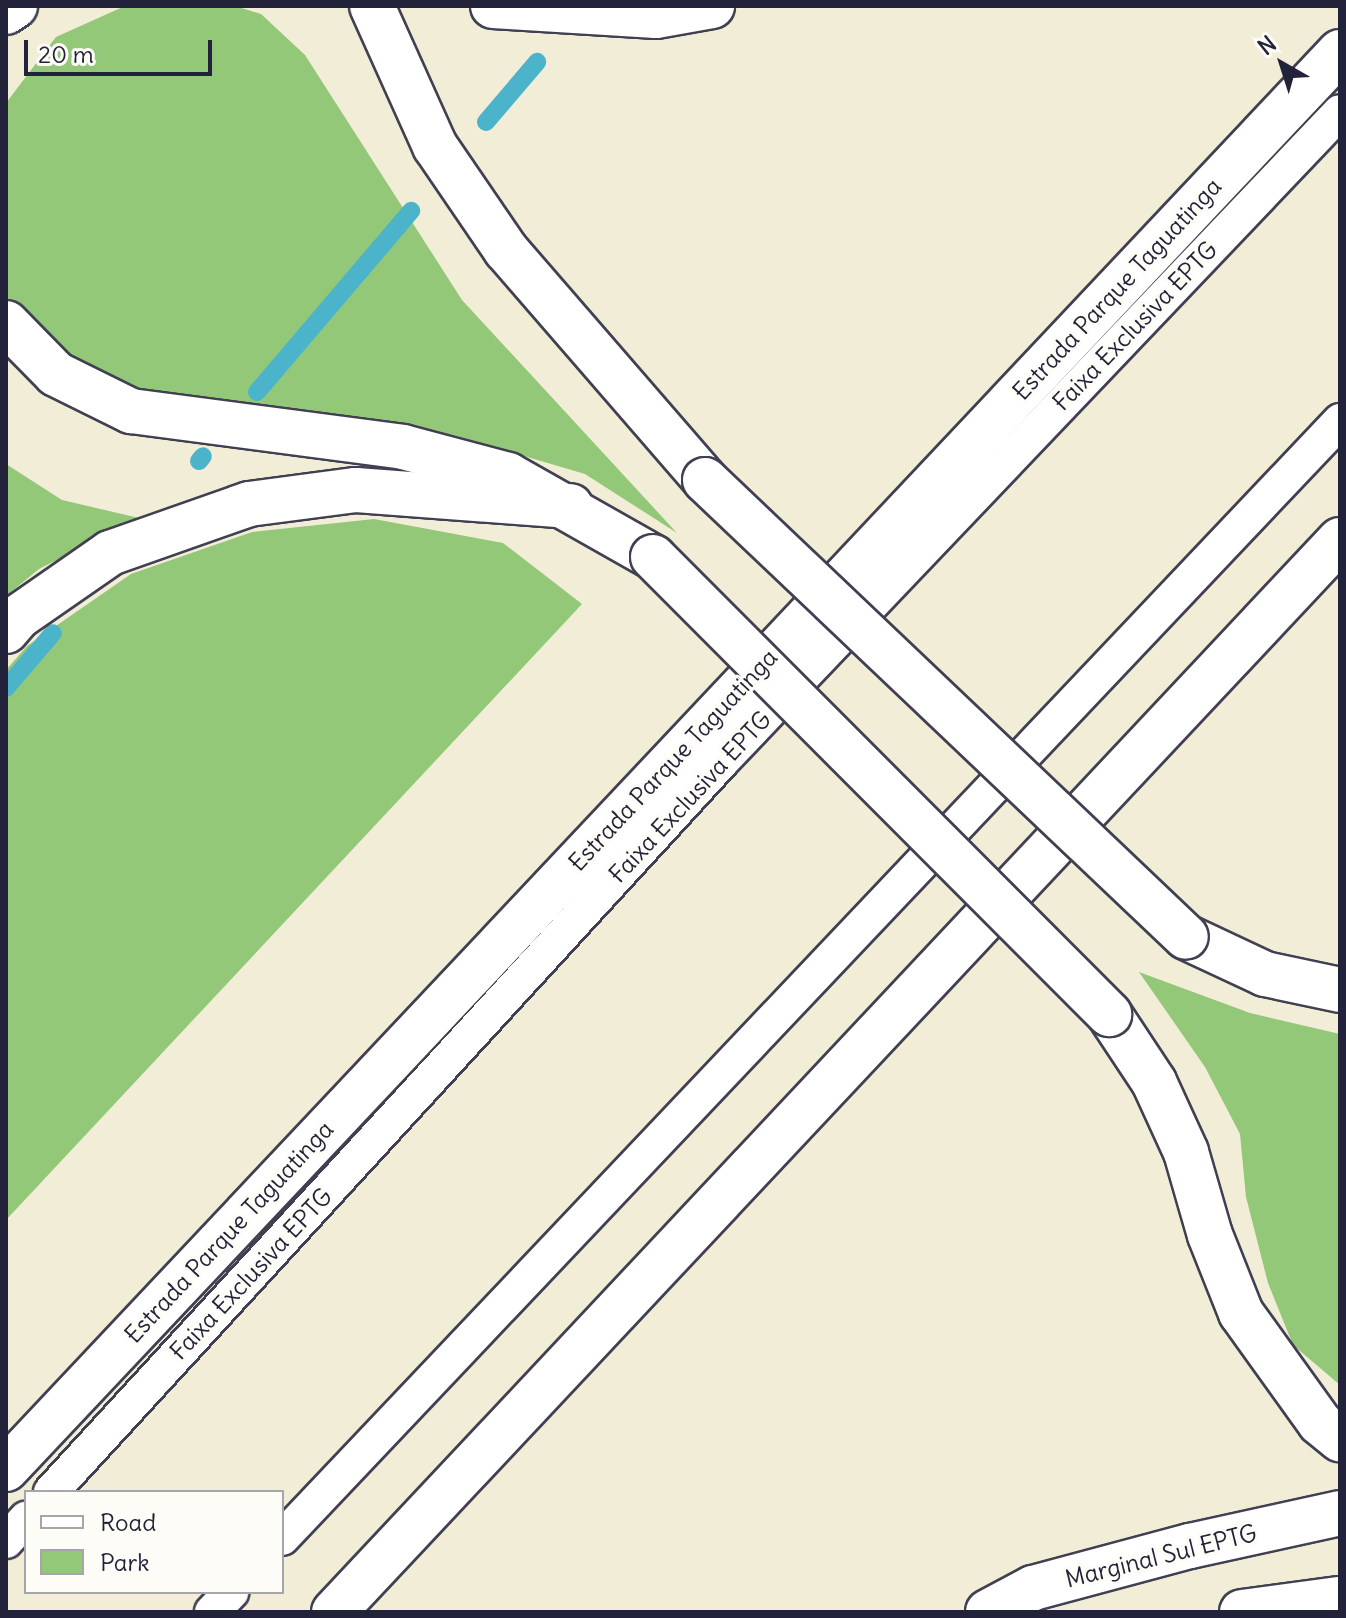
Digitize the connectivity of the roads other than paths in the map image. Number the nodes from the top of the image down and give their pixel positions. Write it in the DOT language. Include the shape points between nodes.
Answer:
graph roads {
  1 [pos="15,6"];
  2 [pos="372,6"];
  3 [pos="493,6"];
  4 [pos="712,6"];
  5 [pos="6,12"];
  6 [pos="1340,52"];
  7 [pos="1340,112"];
  8 [pos="6,323"];
  9 [pos="1340,421"];
  10 [pos="570,506"];
  11 [pos="1340,540"];
  12 [pos="6,631"];
  13 [pos="1340,990"];
  14 [pos="1340,1439"];
  15 [pos="6,1469"];
  16 [pos="53,1490"];
  17 [pos="1340,1513"];
  18 [pos="24,1521"];
  19 [pos="284,1536"];
  20 [pos="6,1541"];
  21 [pos="229,1594"];
  22 [pos="1340,1599"];
  23 [pos="212,1612"];
  24 [pos="334,1612"];
  25 [pos="988,1612"];
  26 [pos="1242,1612"];
  1 -- 5 [label="main road"];
  2 -- 13 [label="main road, bridge" via="435,146 497,237 705,480 1186,937 1265,974"];
  3 -- 4 [label="main road" via="656,16"];
  6 -- 15 [label="main road, Estrada Parque Taguatinga"];
  7 -- 16 [label="lane, Faixa Exclusiva EPTG" via="722,761"];
  8 -- 10 [label="main road" via="56,374 131,411 403,447 508,475"];
  9 -- 19 [label="lane"];
  10 -- 12 [label="main road" via="356,490 249,504 110,553"];
  10 -- 14 [label="main road, bridge" via="653,557 1109,1014 1154,1082 1186,1152 1210,1235 1241,1313 1320,1423"];
  11 -- 24 [label="main road"];
  17 -- 25 [label="main road, Marginal Sul EPTG" via="1047,1584"];
  18 -- 20 [label="lane"];
  21 -- 23 [label="lane"];
  22 -- 26 [label="main road"];
}
